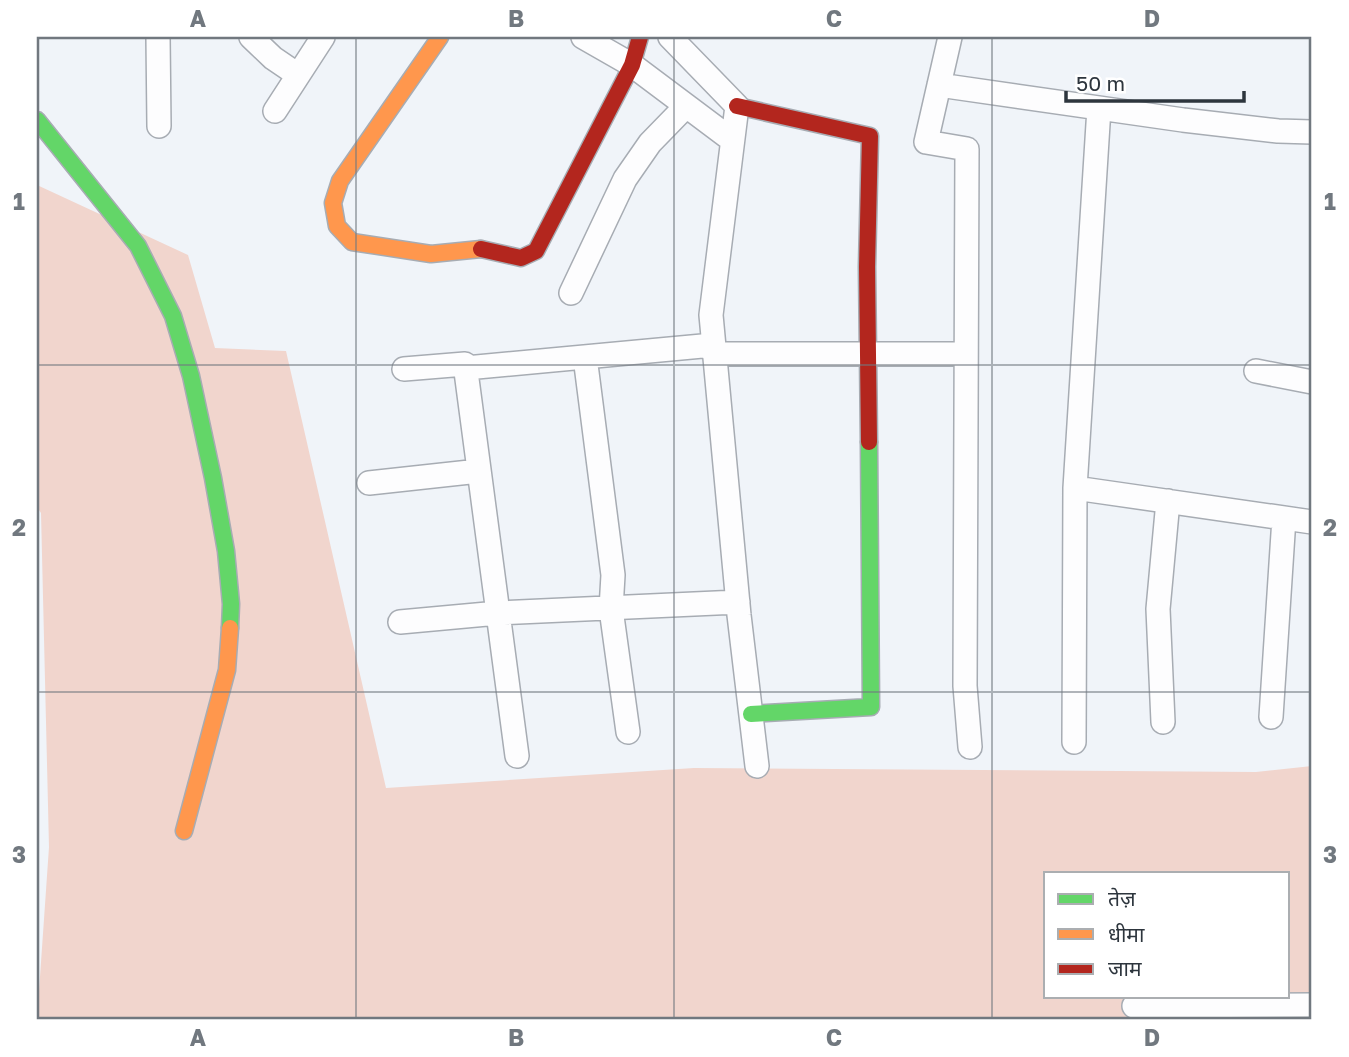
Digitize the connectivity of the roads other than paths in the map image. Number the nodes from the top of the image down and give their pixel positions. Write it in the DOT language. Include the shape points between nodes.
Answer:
graph roads {
  1 [pos="158,37"];
  2 [pos="251,37"];
  3 [pos="323,37"];
  4 [pos="440,37"];
  5 [pos="583,37"];
  6 [pos="640,37"];
  7 [pos="670,37"];
  8 [pos="950,37"];
  9 [pos="632,65"];
  10 [pos="298,75"];
  11 [pos="939,85"];
  12 [pos="686,106"];
  13 [pos="737,106"];
  14 [pos="1098,108"];
  15 [pos="275,111"];
  16 [pos="37,120"];
  17 [pos="159,126"];
  18 [pos="1312,132"];
  19 [pos="732,140"];
  20 [pos="571,293"];
  21 [pos="714,349"];
  22 [pos="867,353"];
  23 [pos="965,354"];
  24 [pos="585,357"];
  25 [pos="404,369"];
  26 [pos="466,369"];
  27 [pos="1256,371"];
  28 [pos="1312,382"];
  29 [pos="479,471"];
  30 [pos="369,484"];
  31 [pos="1075,488"];
  32 [pos="1168,502"];
  33 [pos="1284,518"];
  34 [pos="1312,522"];
  35 [pos="738,602"];
  36 [pos="611,609"];
  37 [pos="498,612"];
  38 [pos="400,622"];
  39 [pos="751,714"];
  40 [pos="1271,717"];
  41 [pos="1163,722"];
  42 [pos="628,732"];
  43 [pos="1074,742"];
  44 [pos="970,747"];
  45 [pos="517,756"];
  46 [pos="757,766"];
  47 [pos="184,831"];
  48 [pos="1312,1005"];
  49 [pos="1134,1006"];
  1 -- 17 [label="street"];
  2 -- 10 [label="street"];
  3 -- 10 [label="street"];
  4 -- 9 [label="street" via="340,181 333,202 337,226 352,242 431,254 481,249 521,258 536,251"];
  5 -- 9 [label="street"];
  6 -- 9 [label="street"];
  7 -- 13 [label="street"];
  8 -- 11 [label="street"];
  9 -- 12 [label="street"];
  10 -- 15 [label="street"];
  11 -- 14 [label="street"];
  11 -- 23 [label="street" via="926,142 967,149"];
  12 -- 19 [label="street"];
  12 -- 20 [label="street" via="650,143 625,179"];
  13 -- 19 [label="street"];
  13 -- 22 [label="street" via="870,136"];
  14 -- 18 [label="street"];
  14 -- 31 [label="street"];
  16 -- 47 [label="street" via="138,246 173,316 213,478 231,604 227,670"];
  19 -- 21 [label="street" via="711,315"];
  21 -- 22 [label="street"];
  21 -- 24 [label="street"];
  21 -- 35 [label="street"];
  22 -- 23 [label="street"];
  22 -- 39 [label="street" via="871,707"];
  23 -- 44 [label="street" via="965,686"];
  24 -- 26 [label="street"];
  24 -- 36 [label="street" via="612,575"];
  25 -- 26 [label="street" via="465,364"];
  26 -- 29 [label="street"];
  27 -- 28 [label="street"];
  29 -- 30 [label="street"];
  29 -- 37 [label="street"];
  31 -- 32 [label="street"];
  31 -- 43 [label="street"];
  32 -- 33 [label="street"];
  32 -- 41 [label="street" via="1158,609"];
  33 -- 34 [label="street"];
  33 -- 40 [label="street"];
  35 -- 36 [label="street"];
  35 -- 39 [label="street"];
  36 -- 37 [label="street"];
  36 -- 42 [label="street"];
  37 -- 38 [label="street"];
  37 -- 45 [label="street"];
  39 -- 46 [label="street"];
  48 -- 49 [label="street"];
}
